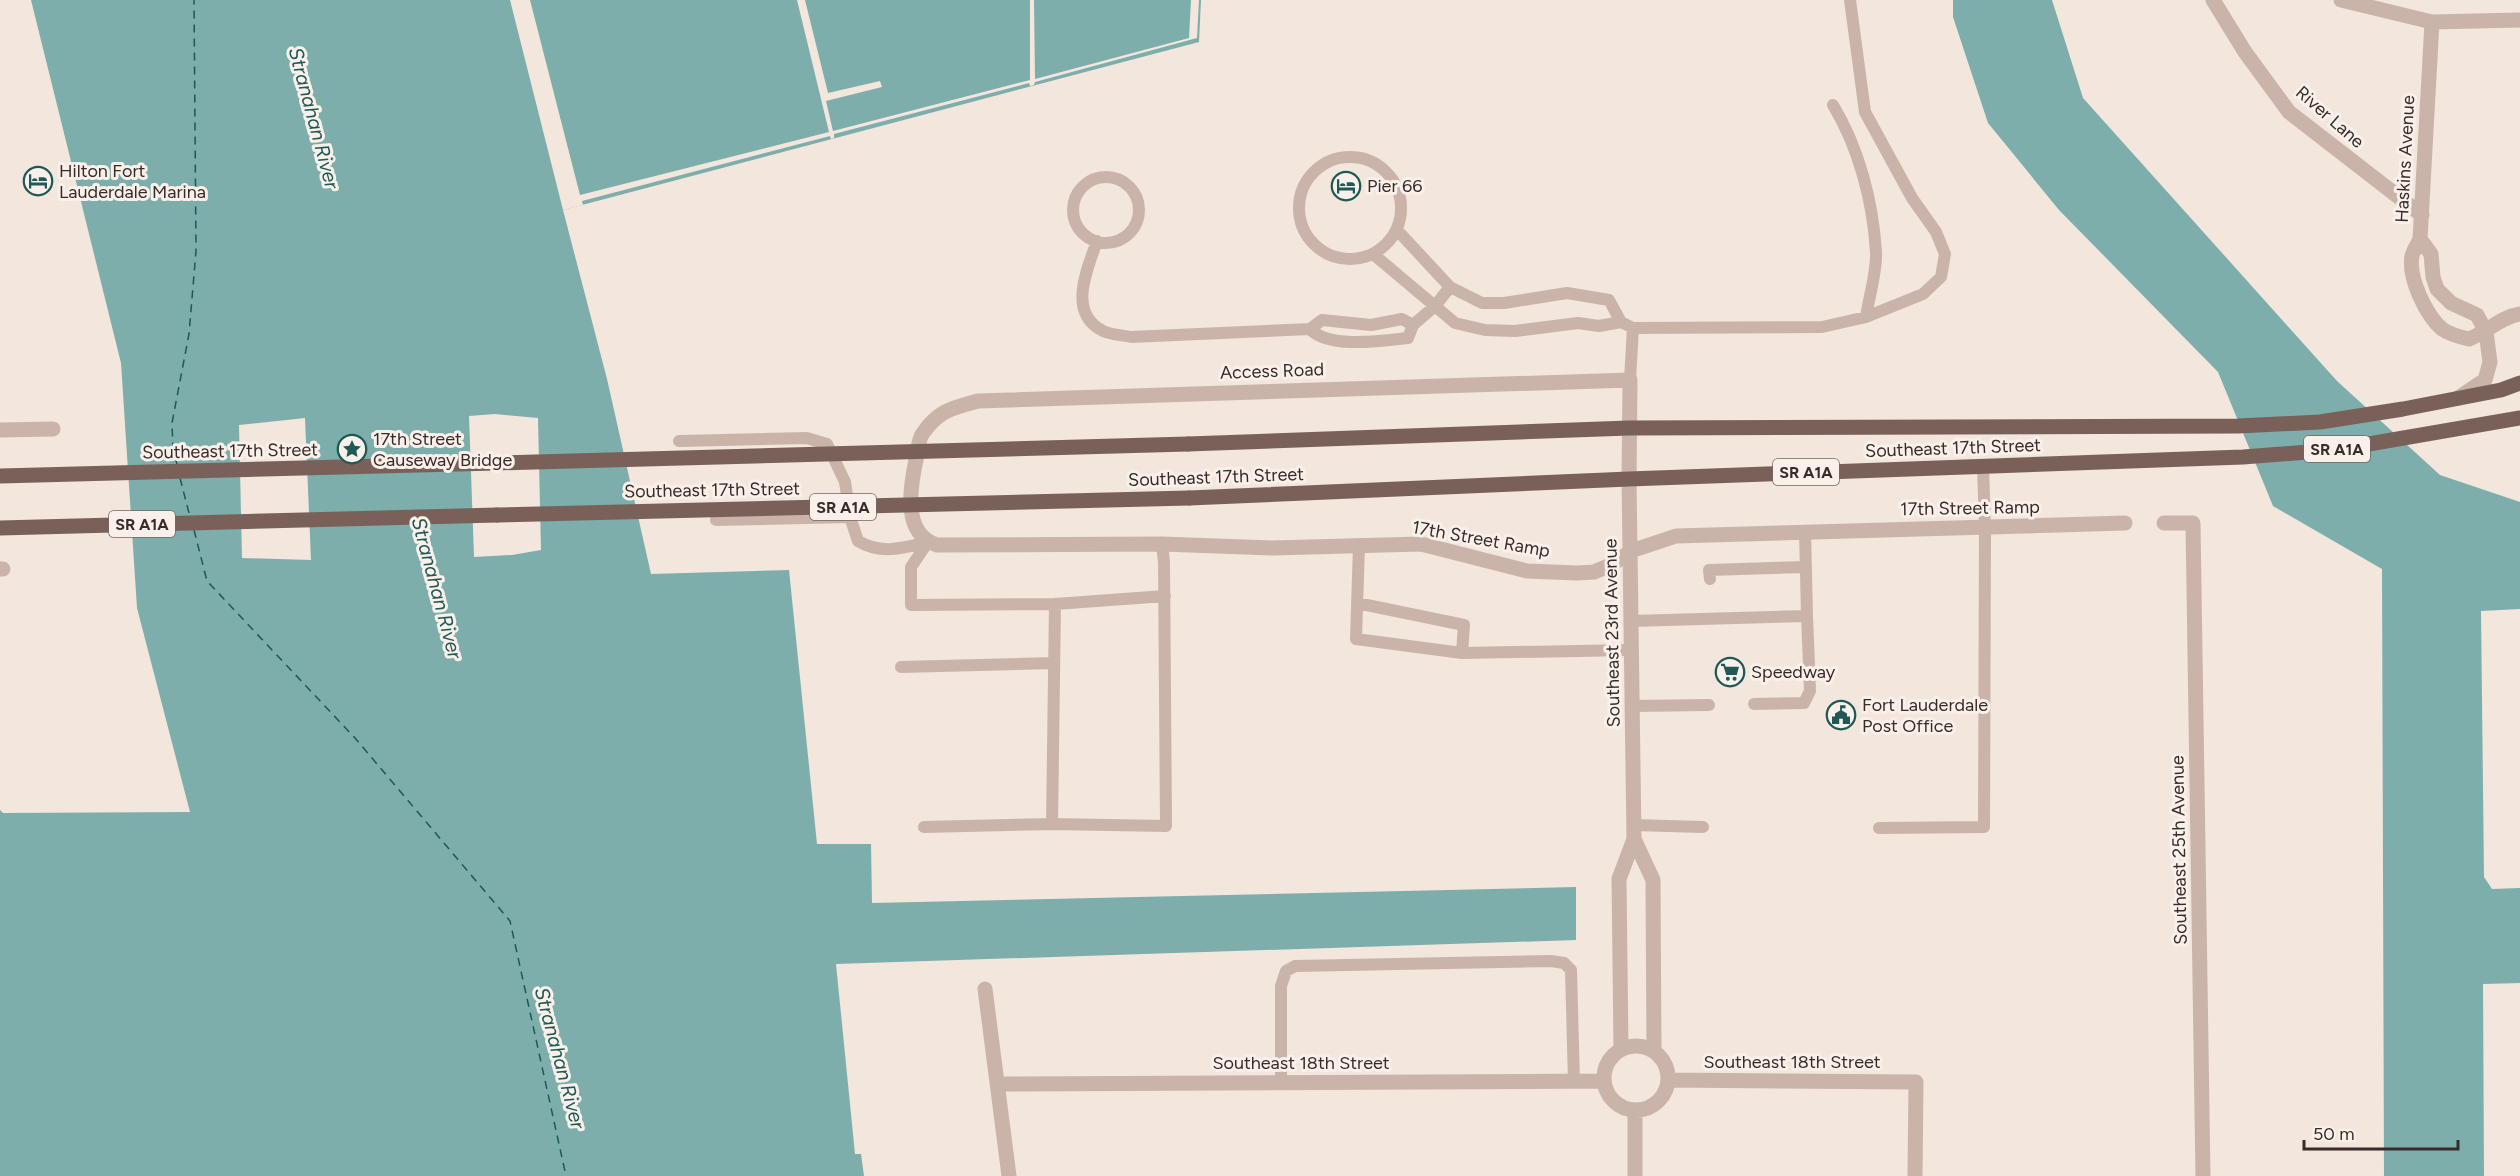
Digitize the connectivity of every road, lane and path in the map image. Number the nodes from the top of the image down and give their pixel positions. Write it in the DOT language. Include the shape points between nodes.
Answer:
graph roads {
  1 [pos="1850,0"];
  2 [pos="2213,0"];
  3 [pos="2341,0"];
  4 [pos="2520,20"];
  5 [pos="2432,22"];
  6 [pos="1833,105"];
  7 [pos="2422,215"];
  8 [pos="1397,230"];
  9 [pos="2420,239"];
  10 [pos="1097,242"];
  11 [pos="1373,254"];
  12 [pos="1450,287"];
  13 [pos="1435,306"];
  14 [pos="2520,314"];
  15 [pos="1866,317"];
  16 [pos="1621,322"];
  17 [pos="1413,325"];
  18 [pos="1633,328"];
  19 [pos="1310,329"];
  20 [pos="2486,332"];
  21 [pos="1630,380"];
  22 [pos="2520,383"];
  23 [pos="2458,398"];
  24 [pos="2520,418"];
  25 [pos="1629,428"];
  26 [pos="53,429"];
  27 [pos="0,430"];
  28 [pos="679,441"];
  29 [pos="1983,466"];
  30 [pos="0,476"];
  31 [pos="1629,479"];
  32 [pos="850,517"];
  33 [pos="716,520"];
  34 [pos="2125,523"];
  35 [pos="2164,523"];
  36 [pos="1985,527"];
  37 [pos="0,528"];
  38 [pos="1805,531"];
  39 [pos="928,542"];
  40 [pos="1162,544"];
  41 [pos="1359,545"];
  42 [pos="1631,551"];
  43 [pos="1806,567"];
  44 [pos="1710,579"];
  45 [pos="1165,596"];
  46 [pos="1357,603"];
  47 [pos="1055,604"];
  48 [pos="1807,616"];
  49 [pos="1631,621"];
  50 [pos="1631,650"];
  51 [pos="1462,653"];
  52 [pos="1054,663"];
  53 [pos="901,667"];
  54 [pos="1754,704"];
  55 [pos="1709,705"];
  56 [pos="1632,706"];
  57 [pos="1052,824"];
  58 [pos="924,827"];
  59 [pos="1703,827"];
  60 [pos="1878,828"];
  61 [pos="1633,832"];
  62 [pos="985,989"];
  63 [pos="1621,1049"];
  64 [pos="1654,1051"];
  65 [pos="1668,1080"];
  66 [pos="1574,1082"];
  67 [pos="1604,1082"];
  68 [pos="1281,1083"];
  69 [pos="998,1084"];
  70 [pos="1635,1110"];
  71 [pos="1009,1176"];
  72 [pos="1635,1176"];
  73 [pos="1915,1176"];
  74 [pos="2203,1176"];
  1 -- 15 [label="lane" via="1865,112 1945,254 1941,277 1923,294"];
  2 -- 7 [label="street, River Lane" via="2289,112"];
  3 -- 5 [label="street"];
  4 -- 5 [label="street"];
  5 -- 7 [label="street, Haskins Avenue"];
  6 -- 15 [label="lane" via="1867,189 1876,254"];
  7 -- 9 [label="street, Haskins Avenue"];
  8 -- 11 [label="lane"];
  8 -- 11 [label="lane" via="1402,214 1401,197 1383,169 1352,157 1320,167 1301,194 1302,227 1311,242 1340,259"];
  8 -- 12 [label="lane"];
  9 -- 20 [label="street, Haskins Avenue" via="2431,254 2437,289 2451,303 2477,315"];
  9 -- 20 [label="street" via="2412,256 2413,267 2418,293 2428,311 2443,329 2458,336 2469,339"];
  10 -- 10 [label="lane" via="1126,235 1137,218 1136,197 1123,182 1112,178 1090,181 1075,197 1074,219 1078,229"];
  10 -- 19 [label="lane" via="1081,302 1087,318 1103,331 1131,337"];
  11 -- 13 [label="lane"];
  12 -- 13 [label="lane"];
  12 -- 16 [label="lane" via="1482,303 1567,293 1608,300"];
  13 -- 16 [label="lane" via="1455,323 1485,330"];
  13 -- 17 [label="lane"];
  14 -- 20 [label="street" via="2508,316"];
  15 -- 18 [label="lane" via="1822,327"];
  16 -- 18 [label="lane"];
  17 -- 19 [label="lane" via="1402,319 1371,325 1322,320"];
  17 -- 19 [label="lane" via="1408,338 1381,341 1340,341 1317,336"];
  18 -- 21 [label="lane"];
  20 -- 23 [label="street" via="2490,362 2485,380"];
  21 -- 25 [label="street"];
  21 -- 39 [label="street, Access Road" via="978,401 946,409 922,434 912,477 910,515 920,536"];
  22 -- 23 [label="main road, SR A1A"];
  23 -- 25 [label="main road, Southeast 17th Street / SR A1A" via="2320,422 2238,426"];
  24 -- 29 [label="main road, Southeast 17th Street / SR A1A" via="2334,450"];
  25 -- 30 [label="main road, Southeast 17th Street / SR A1A, bridge" via="1188,444"];
  25 -- 31 [label="street, Southeast 23rd Avenue"];
  26 -- 27 [label="street"];
  28 -- 32 [label="lane" via="807,438 827,444 845,482"];
  29 -- 31 [label="main road, Southeast 17th Street / SR A1A"];
  29 -- 36 [label="lane"];
  31 -- 37 [label="main road, Southeast 17th Street / SR A1A, bridge" via="1189,498"];
  31 -- 42 [label="street, Southeast 23rd Avenue"];
  32 -- 33 [label="lane"];
  32 -- 39 [label="lane" via="858,541 873,549"];
  34 -- 36 [label="street, 17th Street Ramp"];
  35 -- 74 [label="street, Southeast 25th Avenue" via="2193,523"];
  36 -- 38 [label="street, 17th Street Ramp"];
  36 -- 60 [label="lane" via="1984,826"];
  38 -- 42 [label="street, 17th Street Ramp" via="1676,536"];
  38 -- 43 [label="lane"];
  39 -- 40 [label="street, 17th Street Ramp"];
  39 -- 47 [label="lane" via="910,567 911,605"];
  40 -- 41 [label="street, 17th Street Ramp" via="1272,548"];
  40 -- 45 [label="lane"];
  41 -- 42 [label="street, 17th Street Ramp" via="1421,544 1527,571 1577,573 1594,572"];
  41 -- 46 [label="lane"];
  42 -- 49 [label="street, Southeast 23rd Avenue"];
  43 -- 44 [label="lane" via="1739,574 1709,570"];
  43 -- 48 [label="lane"];
  45 -- 47 [label="lane"];
  45 -- 57 [label="lane" via="1166,826"];
  46 -- 51 [label="lane" via="1464,625"];
  46 -- 51 [label="lane" via="1356,639"];
  47 -- 52 [label="lane"];
  48 -- 49 [label="lane" via="1740,612"];
  48 -- 54 [label="lane" via="1810,691 1803,703"];
  49 -- 50 [label="street, Southeast 23rd Avenue"];
  50 -- 51 [label="lane"];
  50 -- 56 [label="street, Southeast 23rd Avenue"];
  52 -- 53 [label="lane"];
  52 -- 57 [label="lane"];
  55 -- 56 [label="lane"];
  56 -- 61 [label="street, Southeast 23rd Avenue"];
  57 -- 58 [label="lane"];
  59 -- 61 [label="lane"];
  61 -- 63 [label="street, Southeast 23rd Avenue" via="1619,879"];
  61 -- 64 [label="street, Southeast 23rd Avenue" via="1653,880"];
  62 -- 69 [label="street"];
  63 -- 64 [label="street" via="1638,1045"];
  63 -- 67 [label="street" via="1607,1063"];
  64 -- 65 [label="street" via="1665,1063"];
  65 -- 70 [label="street" via="1661,1098 1645,1109"];
  65 -- 73 [label="street, Southeast 18th Street" via="1916,1082"];
  66 -- 67 [label="street, Southeast 18th Street"];
  66 -- 68 [label="street, Southeast 18th Street"];
  66 -- 68 [label="lane" via="1571,970 1564,963 1551,961 1295,966 1286,971 1281,986"];
  67 -- 70 [label="street" via="1617,1104"];
  68 -- 69 [label="street, Southeast 18th Street"];
  69 -- 71 [label="street"];
  70 -- 72 [label="street"];
}
